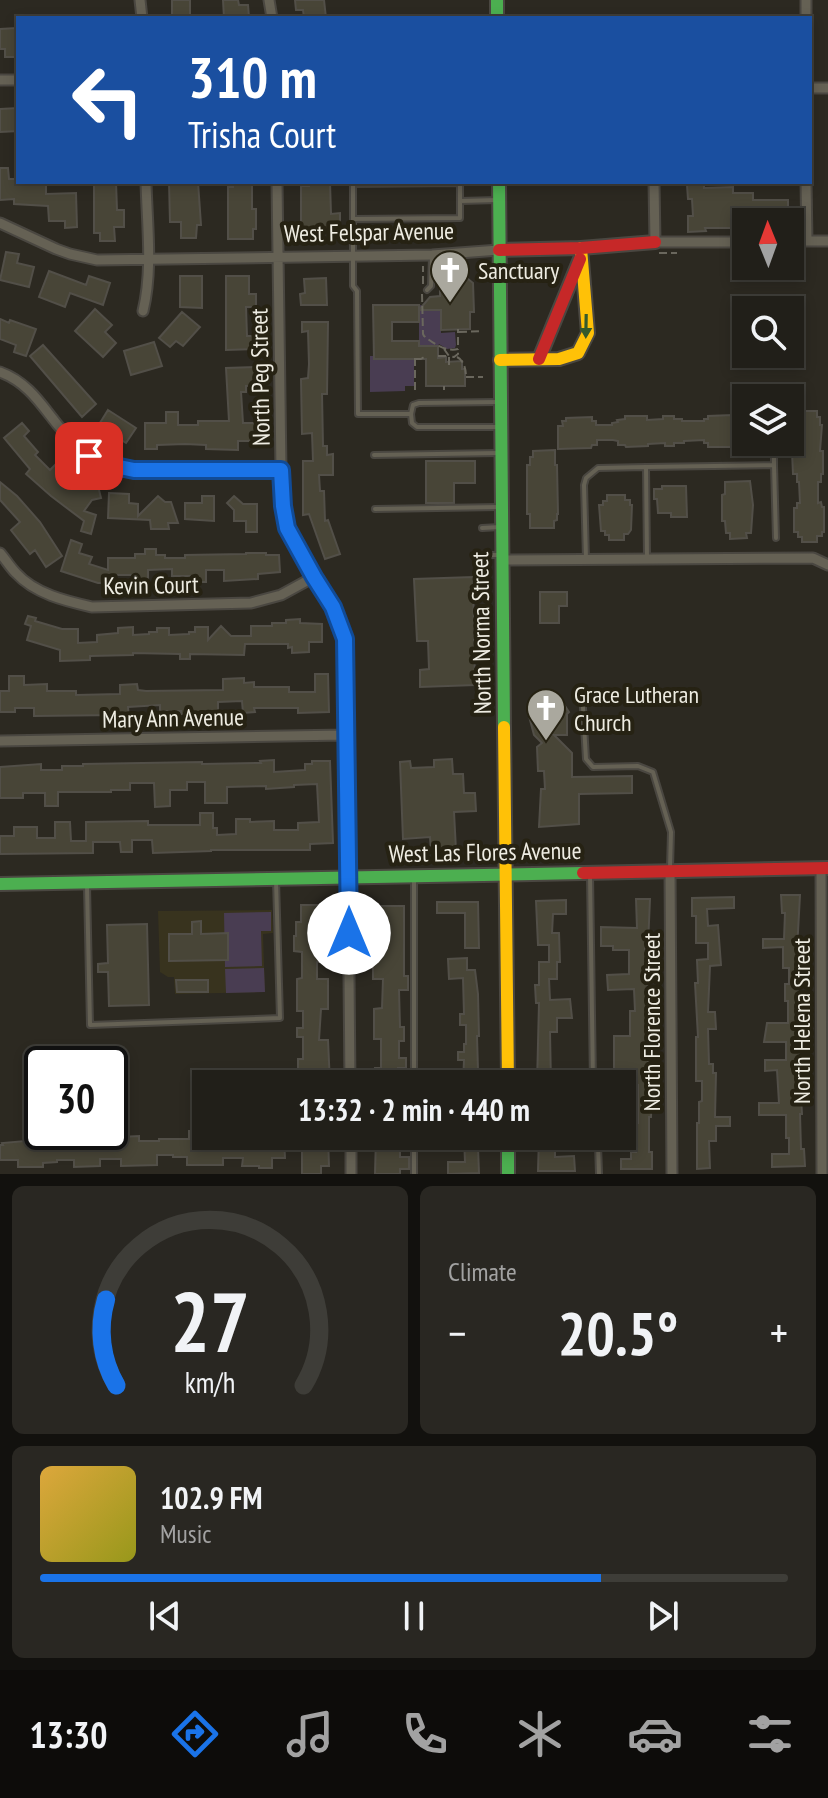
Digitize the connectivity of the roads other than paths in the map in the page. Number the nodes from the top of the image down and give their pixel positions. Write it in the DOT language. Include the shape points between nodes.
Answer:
graph roads {
  1 [pos="146,184"];
  2 [pos="277,184"];
  3 [pos="353,184"];
  4 [pos="460,184"];
  5 [pos="499,184"];
  6 [pos="654,184"];
  7 [pos="806,184"];
  8 [pos="499,200"];
  9 [pos="460,201"];
  10 [pos="353,219"];
  11 [pos="0,223"];
  12 [pos="807,241"];
  13 [pos="828,241"];
  14 [pos="732,243"];
  15 [pos="654,248"];
  16 [pos="499,250"];
  17 [pos="581,251"];
  18 [pos="432,255"];
  19 [pos="353,256"];
  20 [pos="279,257"];
  21 [pos="148,259"];
  22 [pos="424,290"];
  23 [pos="143,311"];
  24 [pos="539,359"];
  25 [pos="500,360"];
  26 [pos="0,372"];
  27 [pos="501,402"];
  28 [pos="411,414"];
  29 [pos="501,427"];
  30 [pos="501,453"];
  31 [pos="374,455"];
  32 [pos="774,456"];
  33 [pos="774,465"];
  34 [pos="646,467"];
  35 [pos="281,470"];
  36 [pos="502,507"];
  37 [pos="375,509"];
  38 [pos="502,527"];
  39 [pos="482,528"];
  40 [pos="776,538"];
  41 [pos="0,553"];
  42 [pos="482,555"];
  43 [pos="502,557"];
  44 [pos="647,558"];
  45 [pos="586,559"];
  46 [pos="828,565"];
  47 [pos="314,577"];
  48 [pos="582,691"];
  49 [pos="346,735"];
  50 [pos="0,741"];
  51 [pos="824,868"];
  52 [pos="670,870"];
  53 [pos="590,872"];
  54 [pos="507,873"];
  55 [pos="414,876"];
  56 [pos="349,877"];
  57 [pos="276,878"];
  58 [pos="86,883"];
  59 [pos="0,884"];
  60 [pos="350,1070"];
  61 [pos="414,1070"];
  62 [pos="508,1070"];
  63 [pos="593,1070"];
  64 [pos="351,1150"];
  65 [pos="414,1150"];
  66 [pos="508,1150"];
  67 [pos="598,1150"];
  68 [pos="351,1174"];
  69 [pos="414,1174"];
  70 [pos="508,1174"];
  71 [pos="599,1174"];
  72 [pos="672,1174"];
  73 [pos="822,1174"];
  1 -- 21 [label="street"];
  2 -- 20 [label="street, North Peg Street"];
  3 -- 10 [label="lane"];
  4 -- 9 [label="lane"];
  5 -- 8 [label="main road, North Norma Street"];
  6 -- 15 [label="street"];
  7 -- 12 [label="street"];
  8 -- 9 [label="lane"];
  8 -- 16 [label="main road, North Norma Street"];
  9 -- 10 [label="lane" via="460,218"];
  10 -- 19 [label="lane"];
  11 -- 21 [label="street, West Felspar Avenue" via="70,254 97,260"];
  12 -- 13 [label="street"];
  14 -- 15 [label="street, West Felspar Avenue"];
  15 -- 17 [label="main road, West Felspar Avenue"];
  16 -- 17 [label="main road, West Felspar Avenue"];
  16 -- 18 [label="street, West Felspar Avenue"];
  16 -- 25 [label="main road, North Norma Street"];
  17 -- 24 [label="main road"];
  17 -- 24 [label="main road, one-way" via="586,340 571,356"];
  18 -- 19 [label="street, West Felspar Avenue"];
  18 -- 22 [label="lane" via="431,286"];
  19 -- 20 [label="street, West Felspar Avenue"];
  19 -- 28 [label="lane" via="358,414"];
  20 -- 21 [label="street, West Felspar Avenue"];
  20 -- 35 [label="street, North Peg Street"];
  21 -- 23 [label="street"];
  24 -- 25 [label="main road"];
  25 -- 27 [label="main road, North Norma Street"];
  26 -- 35 [label="street" via="40,401 80,449 110,465 157,471"];
  27 -- 28 [label="lane" via="419,403"];
  27 -- 29 [label="main road, North Norma Street"];
  28 -- 29 [label="lane" via="417,427"];
  29 -- 30 [label="main road, North Norma Street"];
  30 -- 31 [label="lane"];
  30 -- 36 [label="main road, North Norma Street"];
  32 -- 33 [label="lane"];
  33 -- 34 [label="lane"];
  33 -- 40 [label="lane"];
  34 -- 44 [label="lane"];
  34 -- 45 [label="lane" via="598,468 586,478"];
  35 -- 47 [label="street, North Peg Street" via="287,528"];
  36 -- 37 [label="lane"];
  36 -- 38 [label="main road, North Norma Street"];
  38 -- 39 [label="lane"];
  38 -- 43 [label="main road, North Norma Street"];
  41 -- 47 [label="street, Kevin Court" via="26,582 92,607 251,603 281,595"];
  42 -- 43 [label="lane"];
  43 -- 45 [label="street"];
  43 -- 54 [label="main road, North Norma Street"];
  44 -- 45 [label="street"];
  44 -- 46 [label="street" via="813,558"];
  47 -- 49 [label="street, North Peg Street" via="345,639"];
  48 -- 52 [label="lane" via="586,759 593,767 638,766 653,772 671,832"];
  49 -- 50 [label="street, Mary Ann Avenue"];
  49 -- 56 [label="street, North Peg Street"];
  51 -- 52 [label="main road, West Las Flores Avenue"];
  51 -- 73 [label="street, North Helena Street"];
  52 -- 53 [label="main road, West Las Flores Avenue"];
  52 -- 72 [label="street, North Florence Street"];
  53 -- 54 [label="main road, West Las Flores Avenue"];
  53 -- 63 [label="lane"];
  54 -- 55 [label="main road, West Las Flores Avenue"];
  54 -- 62 [label="main road, North Norma Street"];
  55 -- 56 [label="main road, West Las Flores Avenue"];
  55 -- 61 [label="lane"];
  56 -- 57 [label="main road, West Las Flores Avenue"];
  56 -- 60 [label="street, North Peg Street"];
  57 -- 58 [label="main road, West Las Flores Avenue"];
  57 -- 58 [label="lane" via="280,1018 90,1025"];
  58 -- 59 [label="main road, West Las Flores Avenue"];
  64 -- 68 [label="street"];
  65 -- 69 [label="lane"];
  66 -- 70 [label="main road"];
  67 -- 71 [label="lane"];
}
